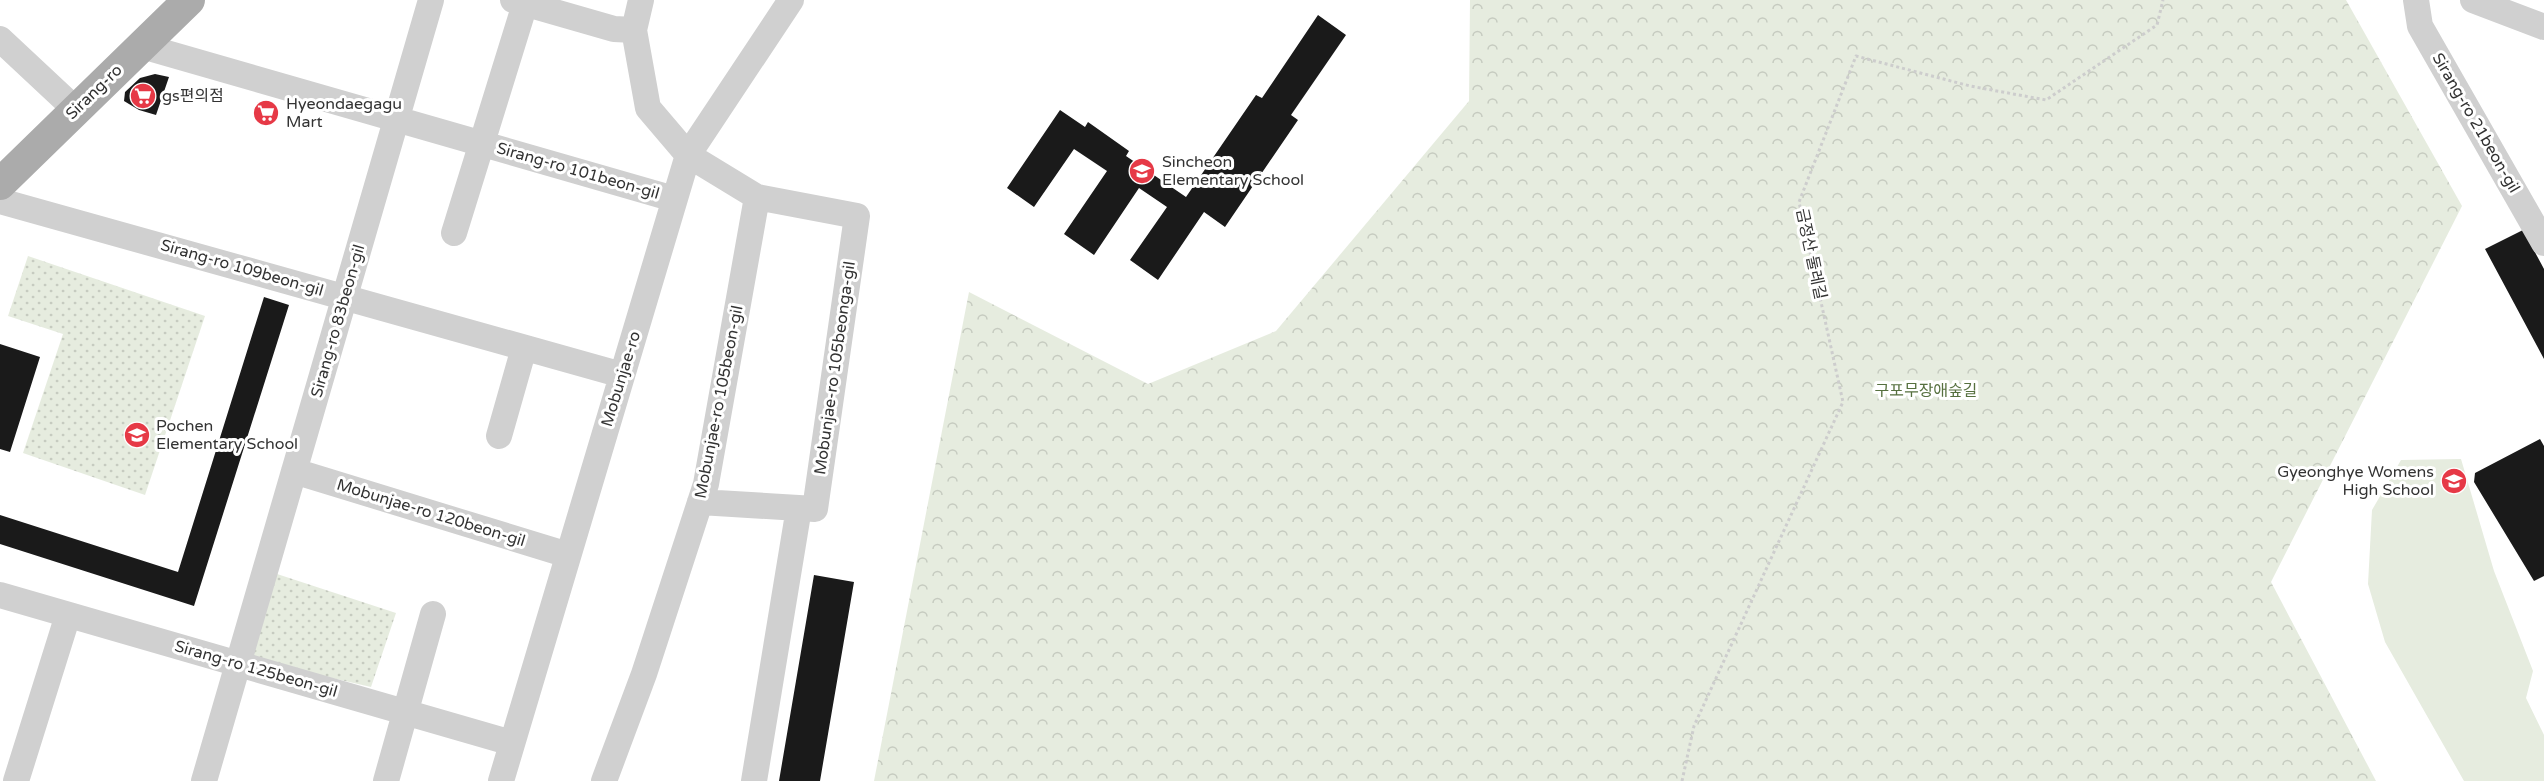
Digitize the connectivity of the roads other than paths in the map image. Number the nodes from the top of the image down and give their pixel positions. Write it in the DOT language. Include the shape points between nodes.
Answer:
graph roads {
  1 [pos="189,0"];
  2 [pos="431,0"];
  3 [pos="641,0"];
  4 [pos="791,0"];
  5 [pos="2416,0"];
  6 [pos="519,2"];
  7 [pos="2482,2"];
  8 [pos="2544,27"];
  9 [pos="634,30"];
  10 [pos="0,39"];
  11 [pos="142,46"];
  12 [pos="76,110"];
  13 [pos="396,119"];
  14 [pos="482,144"];
  15 [pos="688,155"];
  16 [pos="0,184"];
  17 [pos="757,197"];
  18 [pos="674,199"];
  19 [pos="0,201"];
  20 [pos="454,233"];
  21 [pos="2544,243"];
  22 [pos="345,297"];
  23 [pos="525,348"];
  24 [pos="622,375"];
  25 [pos="499,436"];
  26 [pos="294,471"];
  27 [pos="700,502"];
  28 [pos="799,508"];
  29 [pos="568,555"];
  30 [pos="0,595"];
  31 [pos="433,614"];
  32 [pos="68,615"];
  33 [pos="238,664"];
  34 [pos="405,712"];
  35 [pos="512,743"];
  36 [pos="16,781"];
  37 [pos="204,781"];
  38 [pos="386,781"];
  39 [pos="501,781"];
  40 [pos="604,781"];
  41 [pos="754,781"];
  1 -- 11 [label="main road, Sirang-ro"];
  2 -- 13 [label="street, Sirang-ro 83beon-gil"];
  3 -- 9 [label="street"];
  4 -- 15 [label="street, Mobunjae-ro"];
  5 -- 21 [label="street, Sirang-ro 21beon-gil" via="2420,26"];
  6 -- 9 [label="street" via="614,29"];
  6 -- 14 [label="street, Sirang-ro 101beon-gil"];
  7 -- 8 [label="street"];
  9 -- 15 [label="street" via="648,108"];
  10 -- 12 [label="street"];
  11 -- 12 [label="main road, Sirang-ro"];
  11 -- 13 [label="street, Sirang-ro 101beon-gil"];
  12 -- 16 [label="main road, Sirang-ro"];
  13 -- 14 [label="street, Sirang-ro 101beon-gil"];
  13 -- 22 [label="street, Sirang-ro 83beon-gil"];
  14 -- 18 [label="street, Sirang-ro 101beon-gil"];
  14 -- 20 [label="street"];
  15 -- 17 [label="street"];
  15 -- 18 [label="street, Mobunjae-ro"];
  17 -- 27 [label="street, Mobunjae-ro 105beon-gil"];
  17 -- 28 [label="street, Mobunjae-ro 105beonga-gil" via="857,216 815,508"];
  18 -- 24 [label="street, Mobunjae-ro"];
  19 -- 22 [label="street, Sirang-ro 109beon-gil"];
  22 -- 23 [label="street, Sirang-ro 109beon-gil"];
  22 -- 26 [label="street, Sirang-ro 83beon-gil"];
  23 -- 24 [label="street, Sirang-ro 109beon-gil"];
  23 -- 25 [label="street"];
  24 -- 29 [label="street, Mobunjae-ro"];
  26 -- 29 [label="street, Mobunjae-ro 120beon-gil"];
  26 -- 33 [label="street, Sirang-ro 83beon-gil"];
  27 -- 28 [label="street"];
  27 -- 40 [label="street, Mobunjae-ro 105beon-gil" via="644,674"];
  28 -- 41 [label="street"];
  29 -- 35 [label="street, Mobunjae-ro"];
  30 -- 32 [label="street, Sirang-ro 125beon-gil"];
  31 -- 34 [label="street"];
  32 -- 33 [label="street, Sirang-ro 125beon-gil"];
  32 -- 36 [label="street"];
  33 -- 34 [label="street, Sirang-ro 125beon-gil"];
  33 -- 37 [label="street, Sirang-ro 83beon-gil"];
  34 -- 35 [label="street, Sirang-ro 125beon-gil"];
  34 -- 38 [label="street"];
  35 -- 39 [label="street, Mobunjae-ro"];
}
